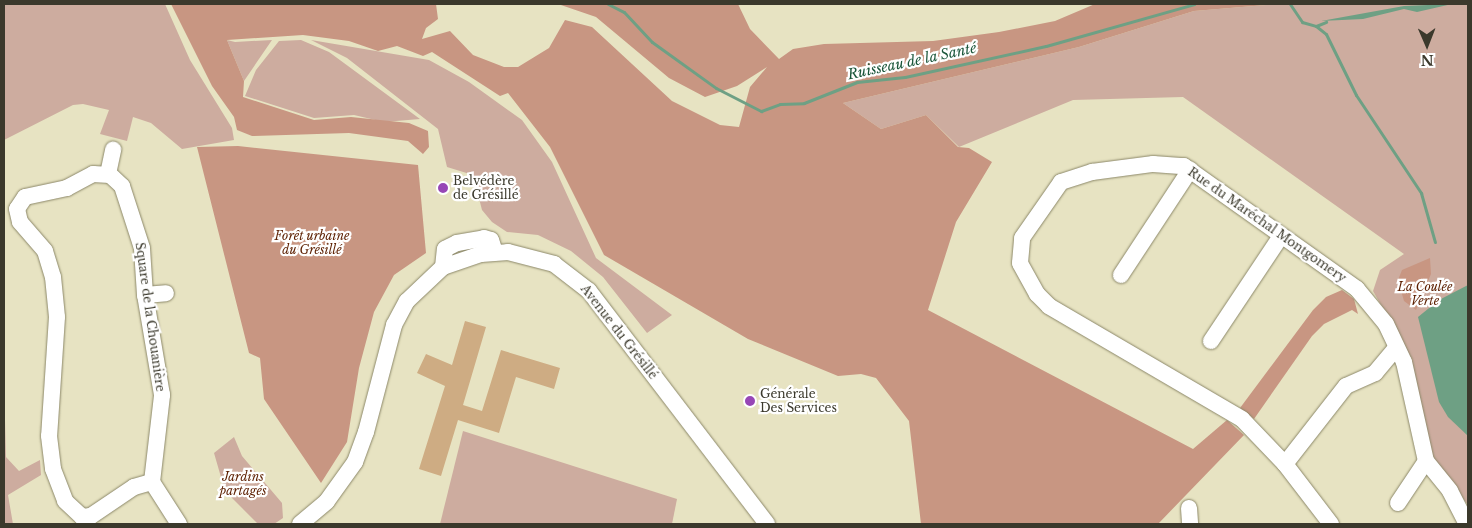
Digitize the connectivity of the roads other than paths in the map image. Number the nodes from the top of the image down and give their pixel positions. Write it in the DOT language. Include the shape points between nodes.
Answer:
graph roads {
  1 [pos="113,150"];
  2 [pos="1190,170"];
  3 [pos="108,174"];
  4 [pos="1281,236"];
  5 [pos="1121,275"];
  6 [pos="166,293"];
  7 [pos="145,295"];
  8 [pos="1211,341"];
  9 [pos="1395,349"];
  10 [pos="1426,461"];
  11 [pos="1285,464"];
  12 [pos="152,482"];
  13 [pos="1398,503"];
  14 [pos="1189,508"];
  15 [pos="81,521"];
  16 [pos="179,524"];
  17 [pos="300,524"];
  18 [pos="768,524"];
  19 [pos="1190,524"];
  20 [pos="1331,524"];
  21 [pos="1467,524"];
  1 -- 3 [label="street"];
  2 -- 4 [label="street, Rue du Maréchal Montgomery"];
  2 -- 5 [label="street"];
  2 -- 11 [label="street, Rue du Maréchal Montgomery" via="1177,164 1153,164 1092,172 1061,182 1022,238 1020,263 1028,281 1049,306 1228,409"];
  3 -- 7 [label="street, Square de la Chouanière" via="122,186 137,226"];
  3 -- 15 [label="street" via="93,174 67,188 30,196 17,209 20,222 46,251 51,267 57,317 50,449 61,494"];
  4 -- 8 [label="street"];
  4 -- 9 [label="street, Rue du Maréchal Montgomery" via="1362,294 1382,316"];
  6 -- 7 [label="street"];
  7 -- 12 [label="street, Square de la Chouanière" via="162,395"];
  9 -- 10 [label="street, Rue du Maréchal Montgomery" via="1404,362"];
  9 -- 11 [label="street" via="1375,373 1346,386"];
  10 -- 13 [label="street"];
  10 -- 21 [label="street, Rue du Maréchal Montgomery" via="1450,491"];
  11 -- 20 [label="street, Rue du Maréchal Montgomery"];
  12 -- 15 [label="street" via="134,487"];
  12 -- 16 [label="street"];
  14 -- 19 [label="street"];
  17 -- 18 [label="street, Avenue du Grésillé" via="327,501 355,462 397,319 414,291 443,268 467,257 496,252 543,259 582,283"];
}
